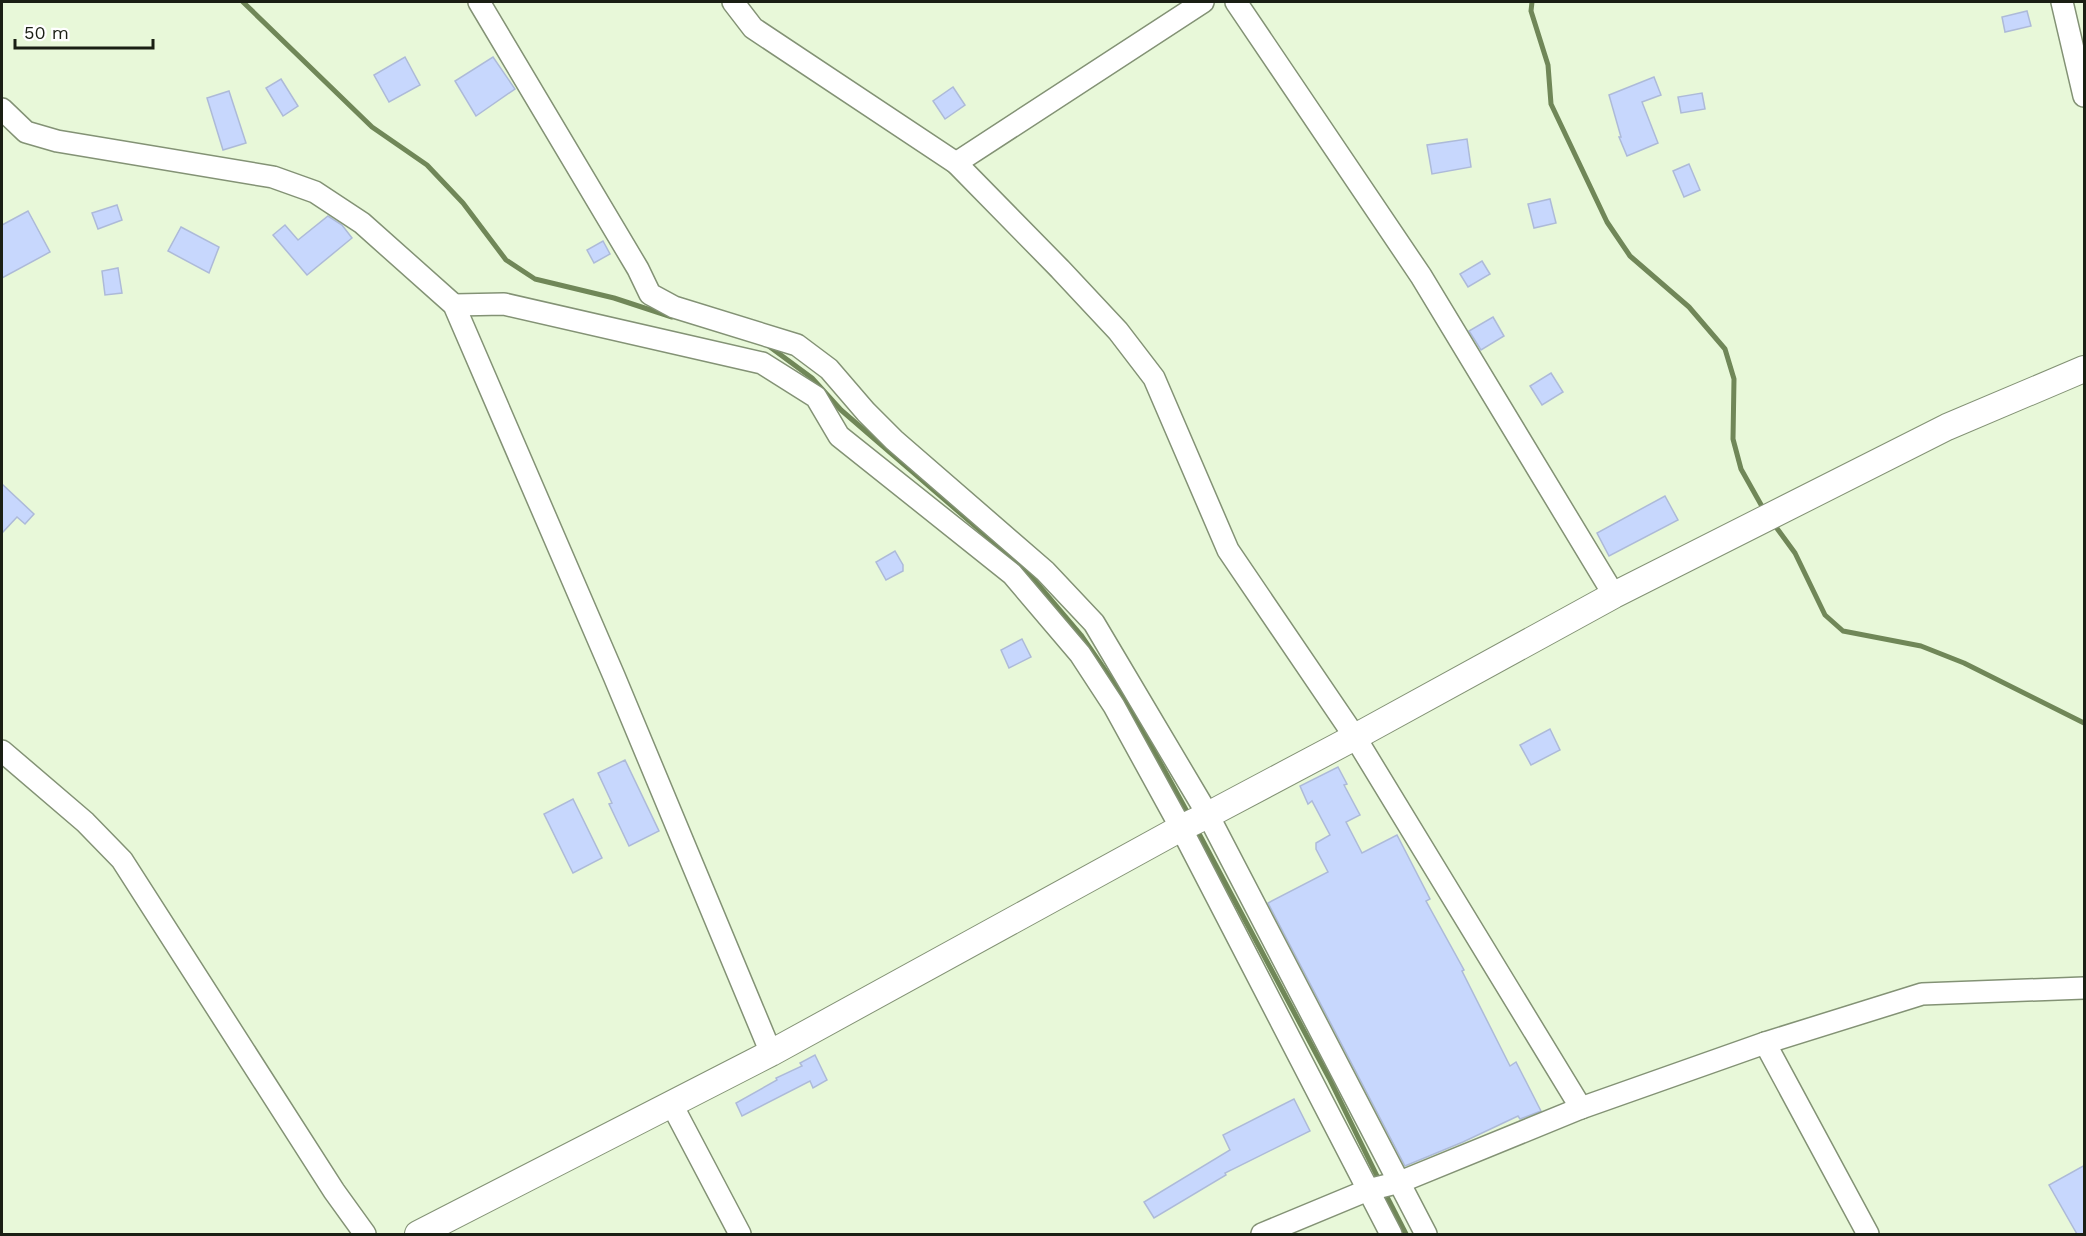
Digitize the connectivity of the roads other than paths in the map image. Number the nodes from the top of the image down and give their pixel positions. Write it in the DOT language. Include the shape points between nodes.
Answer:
graph roads {
  1 [pos="479,2"];
  2 [pos="733,2"];
  3 [pos="1203,2"];
  4 [pos="1236,2"];
  5 [pos="2062,2"];
  6 [pos="2085,96"];
  7 [pos="2,108"];
  8 [pos="956,163"];
  9 [pos="454,305"];
  10 [pos="2085,369"];
  11 [pos="1614,595"];
  12 [pos="1355,737"];
  13 [pos="2,751"];
  14 [pos="1208,816"];
  15 [pos="1180,828"];
  16 [pos="2085,988"];
  17 [pos="1765,1043"];
  18 [pos="771,1053"];
  19 [pos="671,1103"];
  20 [pos="1581,1108"];
  21 [pos="1400,1182"];
  22 [pos="1368,1190"];
  23 [pos="365,1234"];
  24 [pos="418,1234"];
  25 [pos="740,1234"];
  26 [pos="1262,1234"];
  27 [pos="1391,1234"];
  28 [pos="1426,1234"];
  29 [pos="1868,1234"];
  1 -- 14 [label="street" via="650,294 674,307 797,345 829,369 894,440 1045,571 1094,623"];
  2 -- 8 [label="street" via="753,28"];
  3 -- 8 [label="street"];
  4 -- 11 [label="street" via="1421,276"];
  5 -- 6 [label="street"];
  7 -- 9 [label="street" via="26,132 57,141 273,177 315,192 363,223"];
  8 -- 12 [label="street" via="1118,331 1154,378 1228,550"];
  9 -- 15 [label="street" via="504,304 762,363 816,397 839,436 1012,574 1085,662 1114,706"];
  9 -- 18 [label="street"];
  10 -- 11 [label="street" via="1947,427"];
  11 -- 12 [label="street"];
  12 -- 14 [label="street"];
  12 -- 20 [label="street"];
  13 -- 23 [label="street" via="85,822 122,860 333,1191"];
  14 -- 15 [label="street"];
  14 -- 21 [label="street"];
  15 -- 18 [label="street"];
  15 -- 22 [label="street"];
  16 -- 17 [label="street" via="1922,994"];
  17 -- 20 [label="street"];
  17 -- 29 [label="street"];
  18 -- 19 [label="street"];
  19 -- 24 [label="street"];
  19 -- 25 [label="street"];
  20 -- 21 [label="street"];
  21 -- 22 [label="street"];
  21 -- 28 [label="street"];
  22 -- 26 [label="street"];
  22 -- 27 [label="street"];
}
